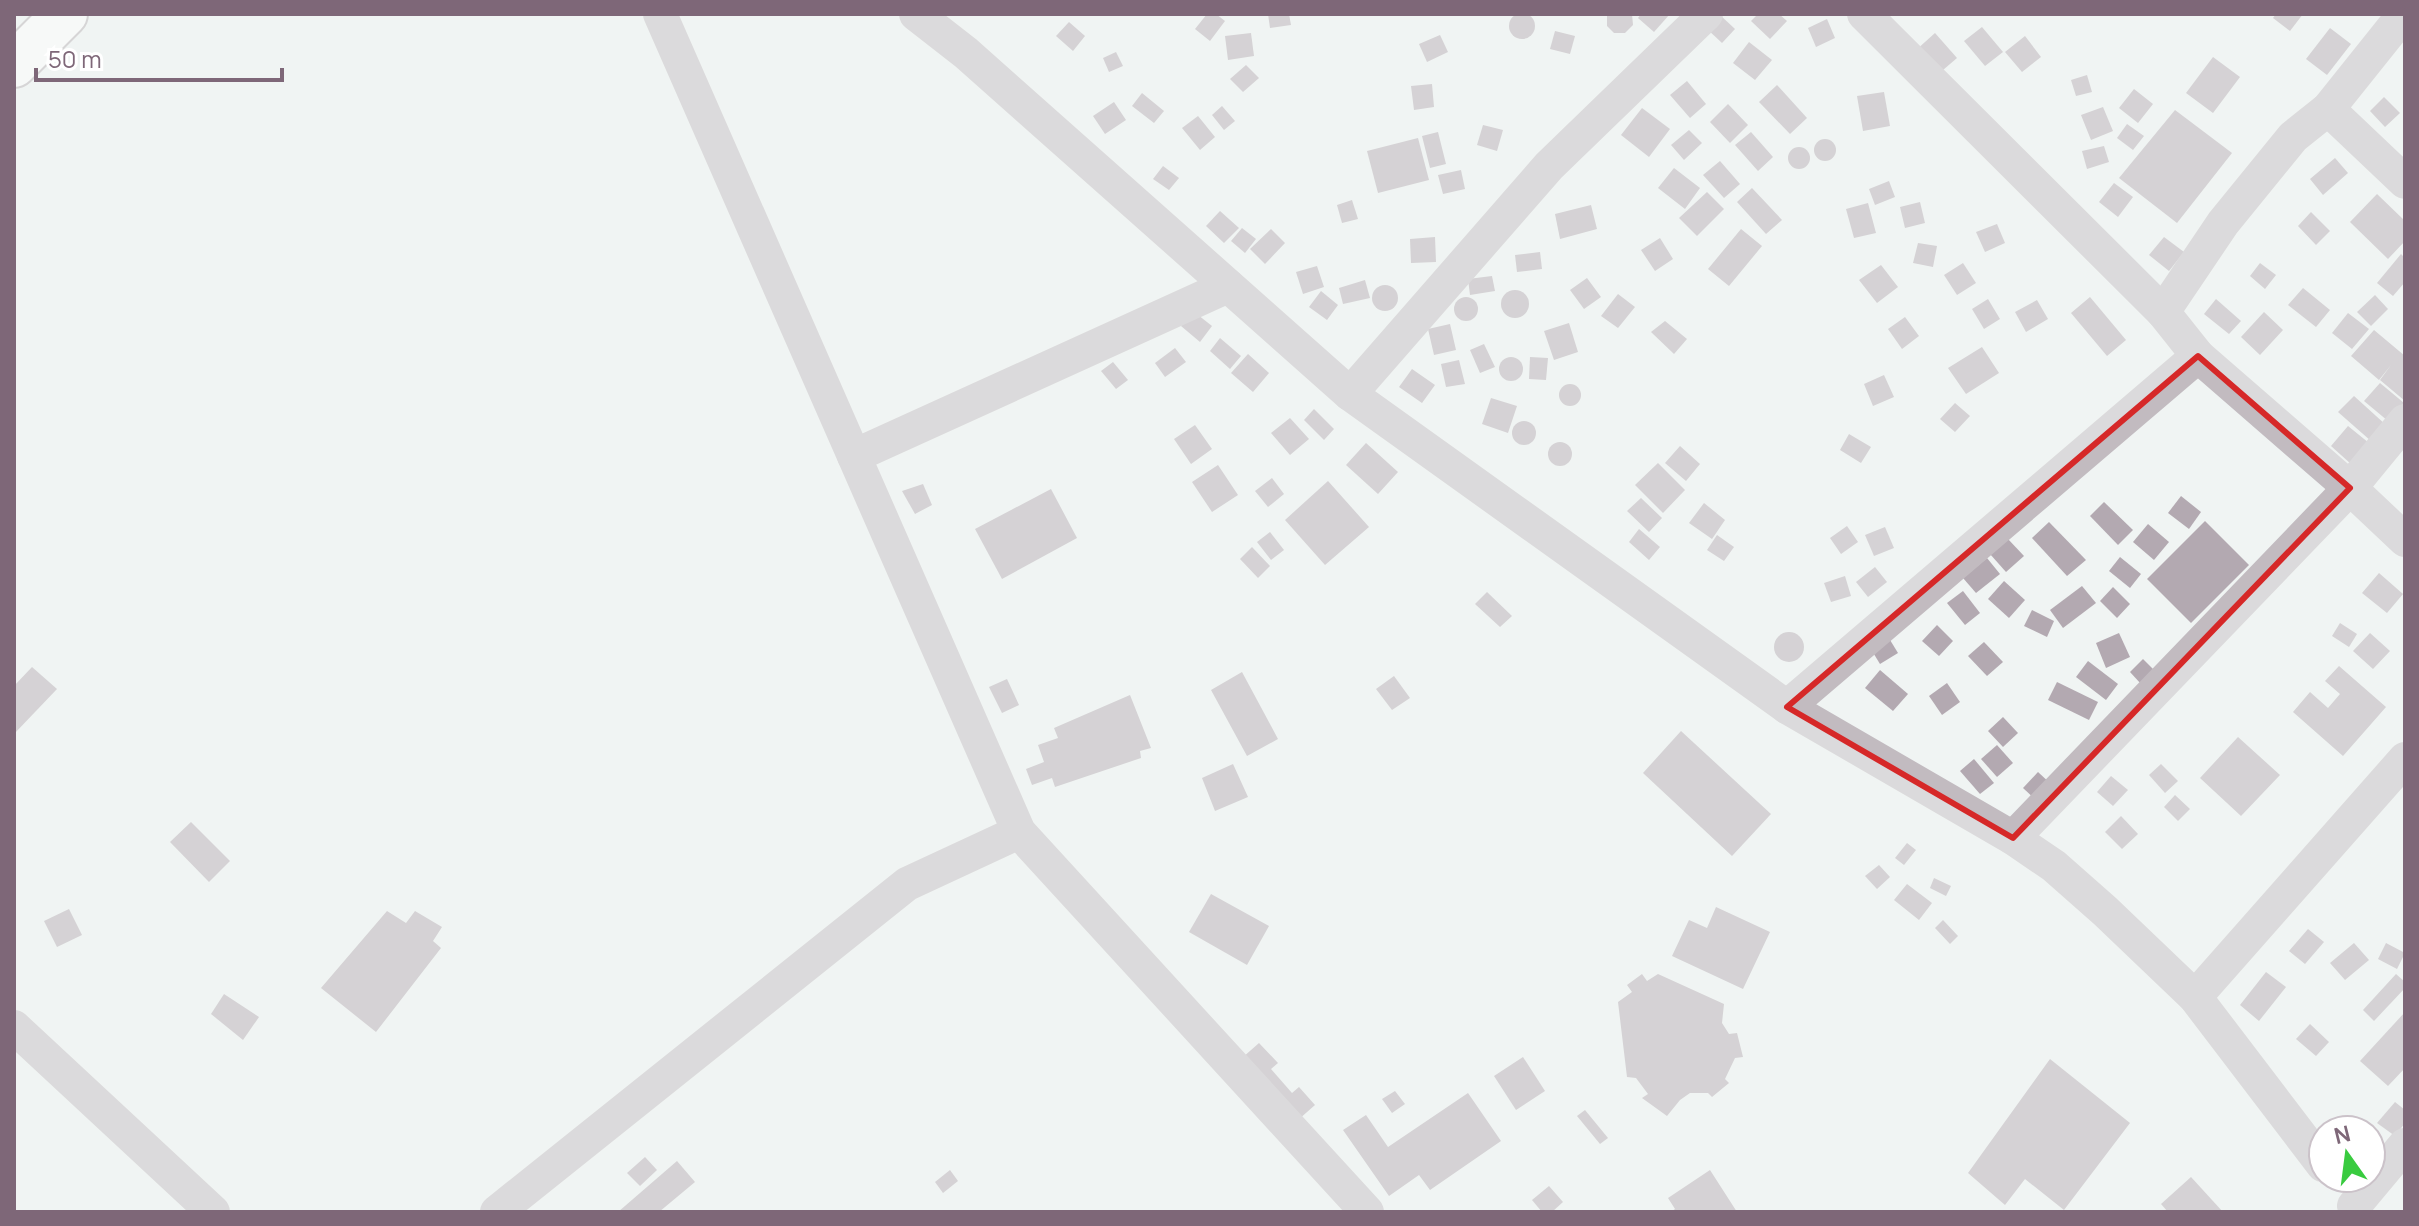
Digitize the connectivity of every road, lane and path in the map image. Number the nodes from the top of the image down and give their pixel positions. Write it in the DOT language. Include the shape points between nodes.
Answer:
graph roads {
  1 [pos="65,14"];
  2 [pos="660,14"];
  3 [pos="916,14"];
  4 [pos="1706,14"];
  5 [pos="1864,14"];
  6 [pos="2404,14"];
  7 [pos="14,65"];
  8 [pos="2328,109"];
  9 [pos="2405,182"];
  10 [pos="1228,286"];
  11 [pos="2163,312"];
  12 [pos="2198,356"];
  13 [pos="1350,394"];
  14 [pos="2405,421"];
  15 [pos="854,456"];
  16 [pos="2350,488"];
  17 [pos="2405,540"];
  18 [pos="1787,707"];
  19 [pos="2405,759"];
  20 [pos="1019,832"];
  21 [pos="2013,838"];
  22 [pos="2195,997"];
  23 [pos="14,1027"];
  24 [pos="2307,1144"];
  25 [pos="2405,1145"];
  26 [pos="2356,1209"];
  27 [pos="213,1212"];
  28 [pos="497,1212"];
  29 [pos="1367,1212"];
  1 -- 7 [label="main road"];
  2 -- 15 [label="street"];
  3 -- 10 [label="street"];
  4 -- 13 [label="street" via="1549,166"];
  5 -- 11 [label="street"];
  6 -- 8 [label="street"];
  8 -- 9 [label="street"];
  8 -- 11 [label="street" via="2293,137 2233,211"];
  10 -- 13 [label="street"];
  10 -- 15 [label="street"];
  11 -- 12 [label="street"];
  12 -- 16 [label="street"];
  12 -- 18 [label="street"];
  13 -- 18 [label="street"];
  14 -- 16 [label="street"];
  15 -- 20 [label="street"];
  16 -- 17 [label="street"];
  16 -- 21 [label="street"];
  18 -- 21 [label="street"];
  19 -- 22 [label="street"];
  20 -- 28 [label="street" via="907,884"];
  20 -- 29 [label="street"];
  21 -- 22 [label="street" via="2054,866"];
  22 -- 24 [label="street"];
  23 -- 27 [label="street"];
  25 -- 26 [label="street"];
}
